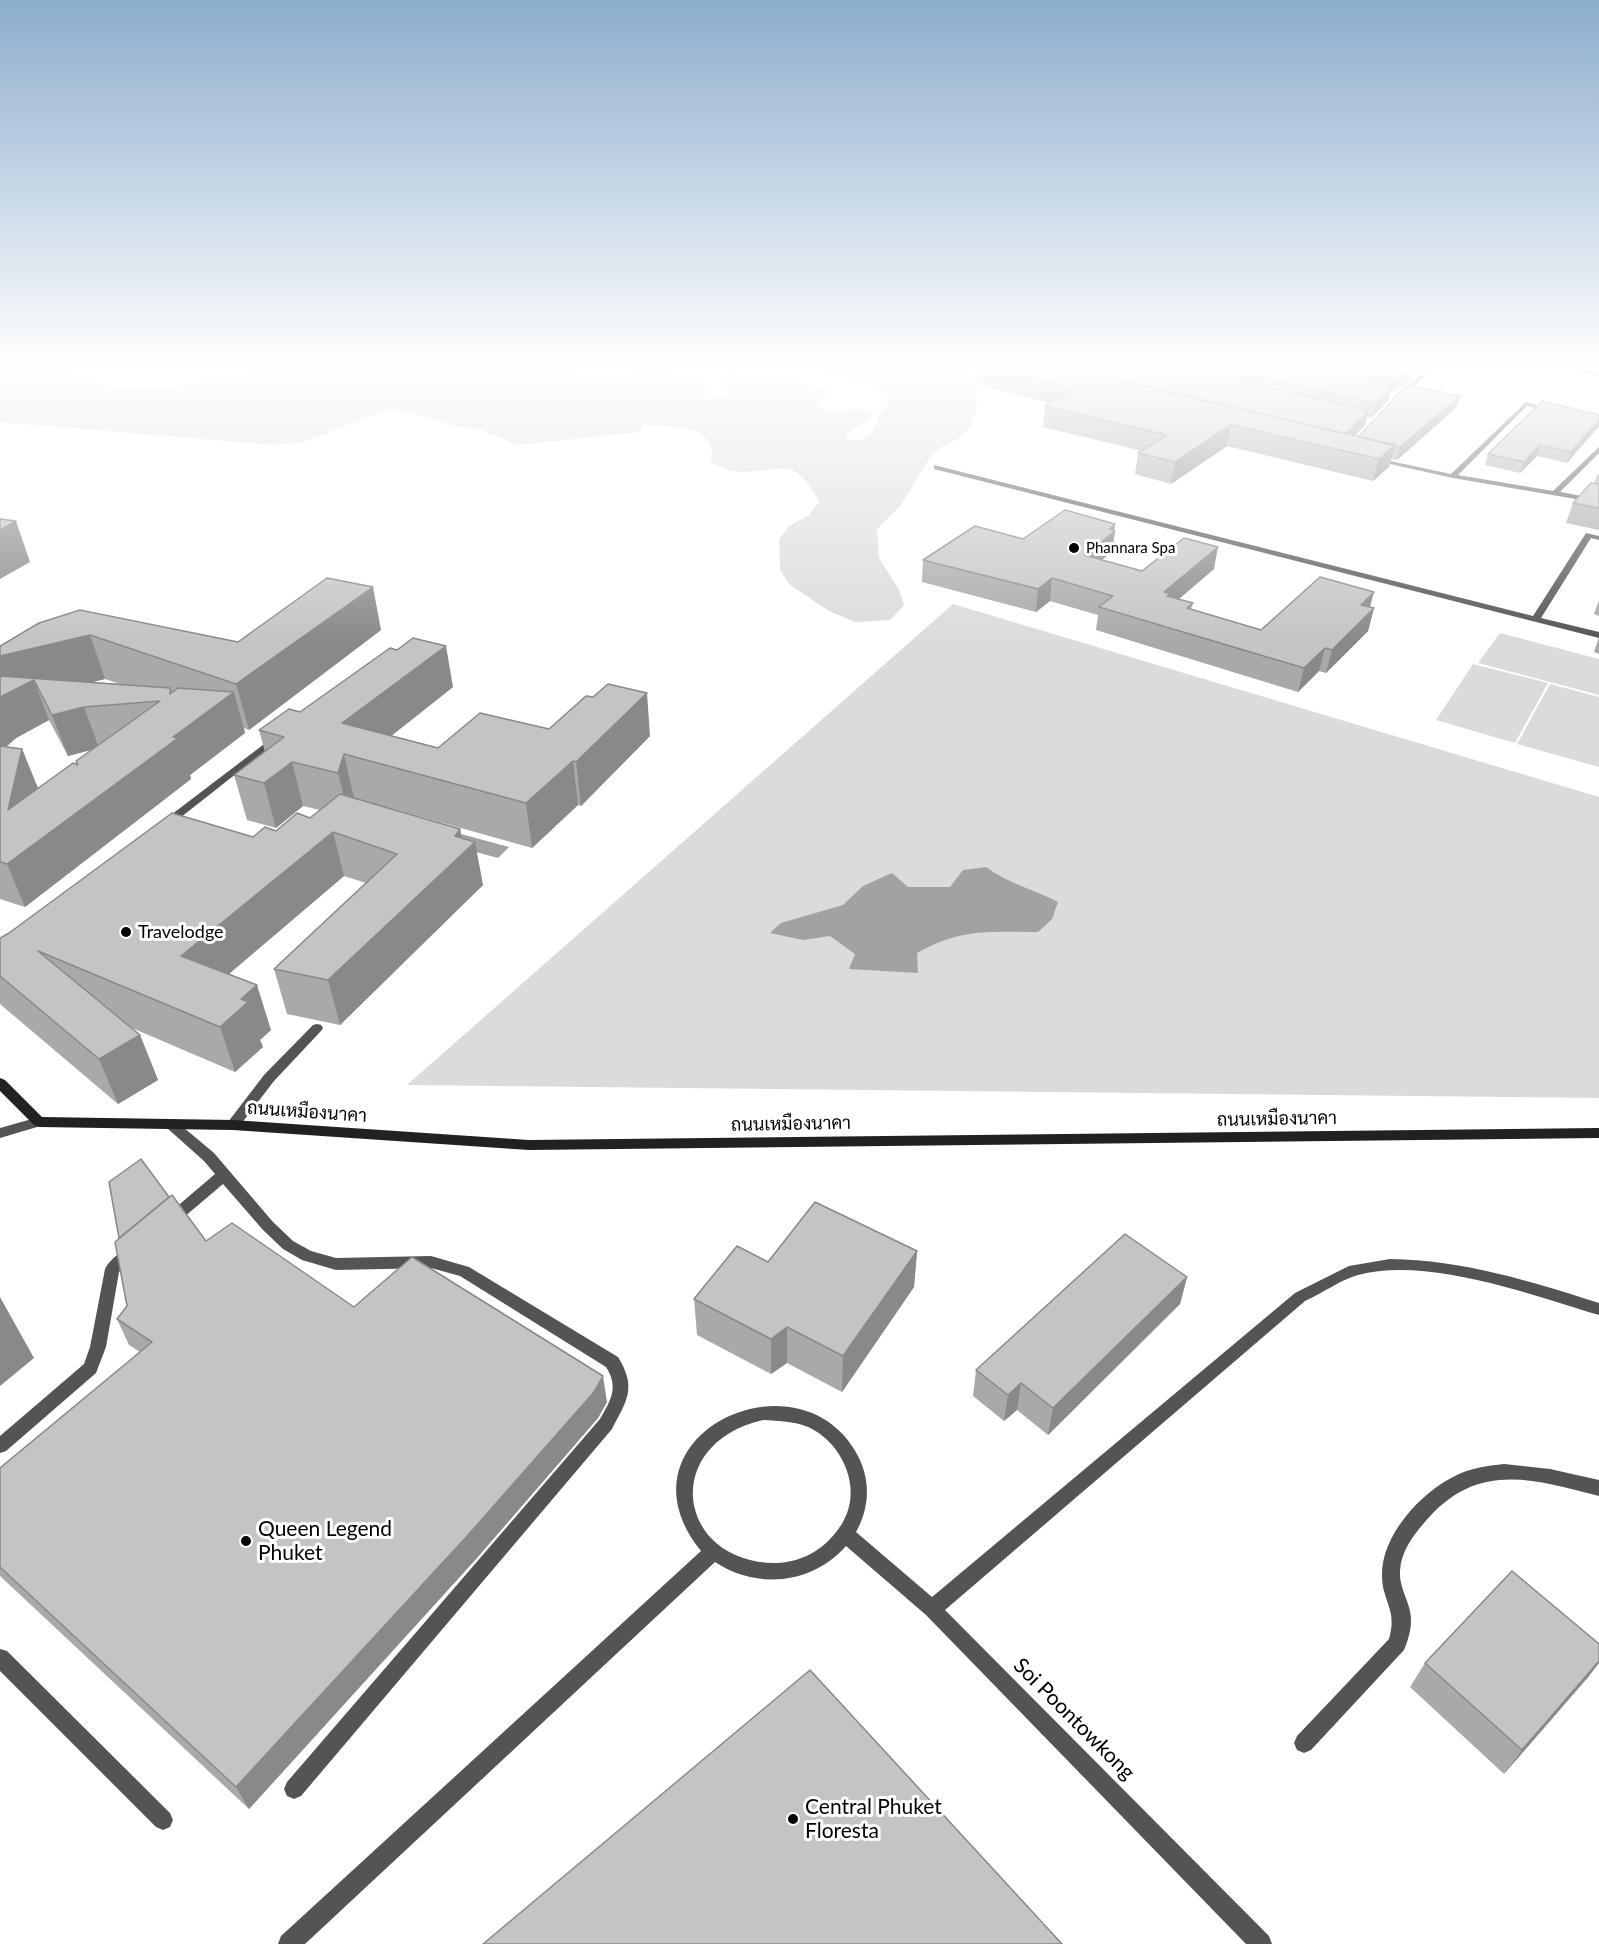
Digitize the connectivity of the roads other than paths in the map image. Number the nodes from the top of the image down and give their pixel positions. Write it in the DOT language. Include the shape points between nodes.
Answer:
graph roads {
  1 [pos="1375,460"];
  2 [pos="1470,460"];
  3 [pos="1591,460"];
  4 [pos="937,466"];
  5 [pos="1453,476"];
  6 [pos="1555,493"];
  7 [pos="1599,501"];
  8 [pos="1599,538"];
  9 [pos="1535,620"];
  10 [pos="1599,635"];
  11 [pos="289,728"];
  12 [pos="161,827"];
  13 [pos="317,1028"];
  14 [pos="0,1083"];
  15 [pos="39,1122"];
  16 [pos="172,1125"];
  17 [pos="233,1125"];
  18 [pos="0,1133"];
  19 [pos="1599,1133"];
  20 [pos="224,1175"];
  21 [pos="164,1226"];
  22 [pos="146,1240"];
  23 [pos="1599,1310"];
  24 [pos="0,1446"];
  25 [pos="1599,1488"];
  26 [pos="846,1535"];
  27 [pos="712,1553"];
  28 [pos="932,1609"];
  29 [pos="0,1658"];
  30 [pos="1304,1743"];
  31 [pos="294,1789"];
  32 [pos="163,1820"];
  33 [pos="289,1944"];
  34 [pos="1261,1944"];
  1 -- 5 [label="street"];
  2 -- 5 [label="street"];
  3 -- 6 [label="street"];
  4 -- 9 [label="street"];
  5 -- 6 [label="street"];
  6 -- 7 [label="street"];
  8 -- 9 [label="street" via="1589,536"];
  9 -- 10 [label="street"];
  11 -- 12 [label="street"];
  13 -- 17 [label="street" via="269,1078"];
  14 -- 15 [label="street"];
  15 -- 16 [label="street, ถนนเหมืองนาคา"];
  15 -- 18 [label="street"];
  16 -- 17 [label="street, ถนนเหมืองนาคา"];
  16 -- 20 [label="street" via="210,1157"];
  17 -- 19 [label="street, ถนนเหมืองนาคา" via="529,1144"];
  20 -- 21 [label="street"];
  20 -- 31 [label="street" via="268,1226 307,1256 336,1264 431,1262 464,1271 612,1362 621,1375 623,1390 606,1424"];
  22 -- 24 [label="street" via="112,1269 98,1347 90,1368"];
  23 -- 28 [label="street" via="1477,1273 1393,1264 1360,1268 1300,1297"];
  25 -- 30 [label="street" via="1532,1471 1492,1472 1462,1479 1433,1498 1398,1541 1391,1572 1403,1611 1403,1627 1396,1644"];
  26 -- 27 [label="street" via="825,1556 801,1569 770,1574 739,1568"];
  26 -- 27 [label="street" via="856,1514 860,1487 853,1462 843,1447 817,1424 791,1414 763,1413 736,1420 713,1434 696,1454 685,1479 685,1506 691,1523"];
  26 -- 28 [label="street, Soi Poontowkong"];
  27 -- 33 [label="street"];
  28 -- 34 [label="street, Soi Poontowkong"];
  29 -- 32 [label="street"];
}
